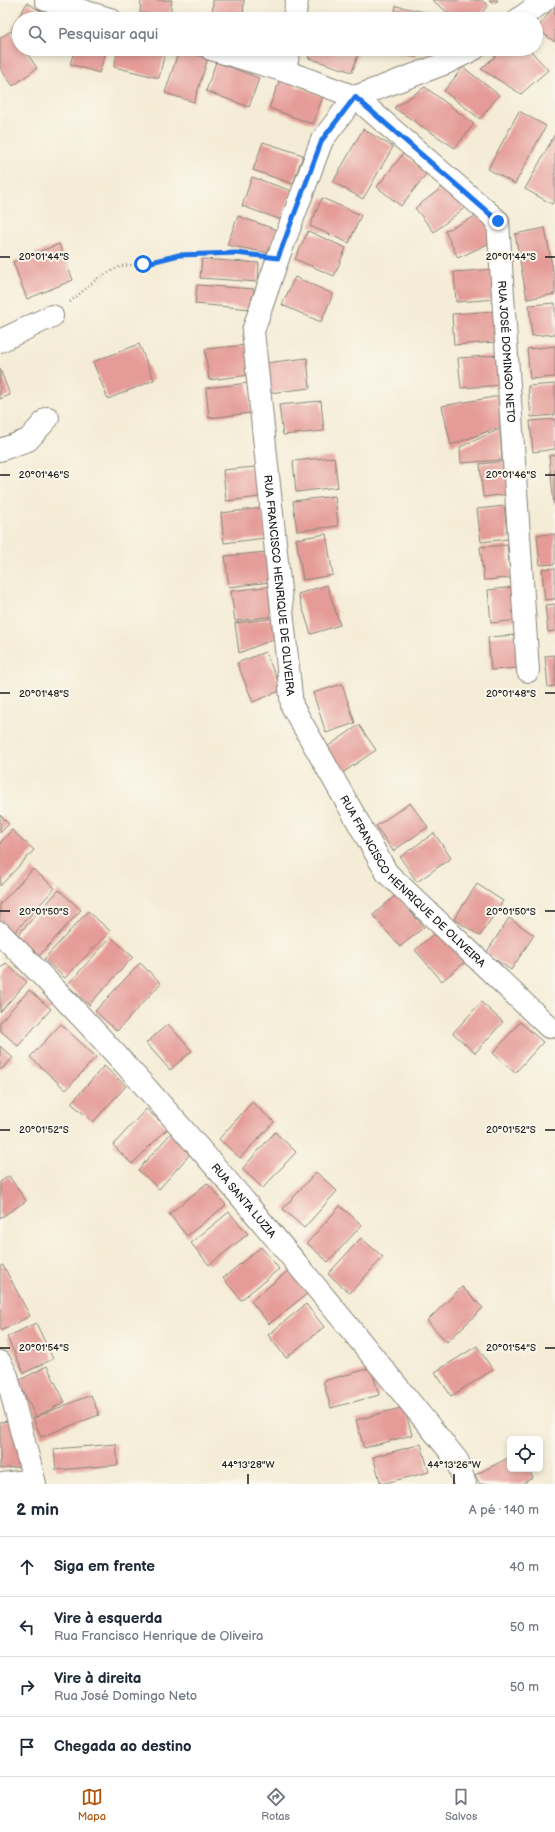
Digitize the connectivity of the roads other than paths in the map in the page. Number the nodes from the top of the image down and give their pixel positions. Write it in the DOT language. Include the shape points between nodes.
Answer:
graph roads {
  1 [pos="46,0"];
  2 [pos="297,0"];
  3 [pos="546,0"];
  4 [pos="86,12"];
  5 [pos="295,12"];
  6 [pos="529,12"];
  7 [pos="235,56"];
  8 [pos="288,56"];
  9 [pos="460,56"];
  10 [pos="285,71"];
  11 [pos="355,97"];
  12 [pos="52,316"];
  13 [pos="0,341"];
  14 [pos="48,418"];
  15 [pos="0,450"];
  16 [pos="528,671"];
  17 [pos="3,943"];
  18 [pos="549,1027"];
  19 [pos="0,1362"];
  20 [pos="34,1482"];
  21 [pos="3,1484"];
  22 [pos="465,1484"];
  1 -- 4 [label="street"];
  2 -- 5 [label="street"];
  3 -- 6 [label="street"];
  7 -- 10 [label="street"];
  8 -- 10 [label="street"];
  9 -- 11 [label="street"];
  10 -- 11 [label="street"];
  11 -- 16 [label="street, RUA JOSÉ DOMINGO NETO" via="498,221"];
  11 -- 18 [label="street, RUA FRANCISCO HENRIQUE DE OLIVEIRA" via="322,140 253,331 292,706 388,873"];
  12 -- 13 [label="street"];
  14 -- 15 [label="street" via="28,440"];
  17 -- 22 [label="street, RUA SANTA LUZIA" via="155,1096 297,1263 456,1460"];
  19 -- 20 [label="street" via="7,1376"];
  20 -- 21 [label="street"];
}
